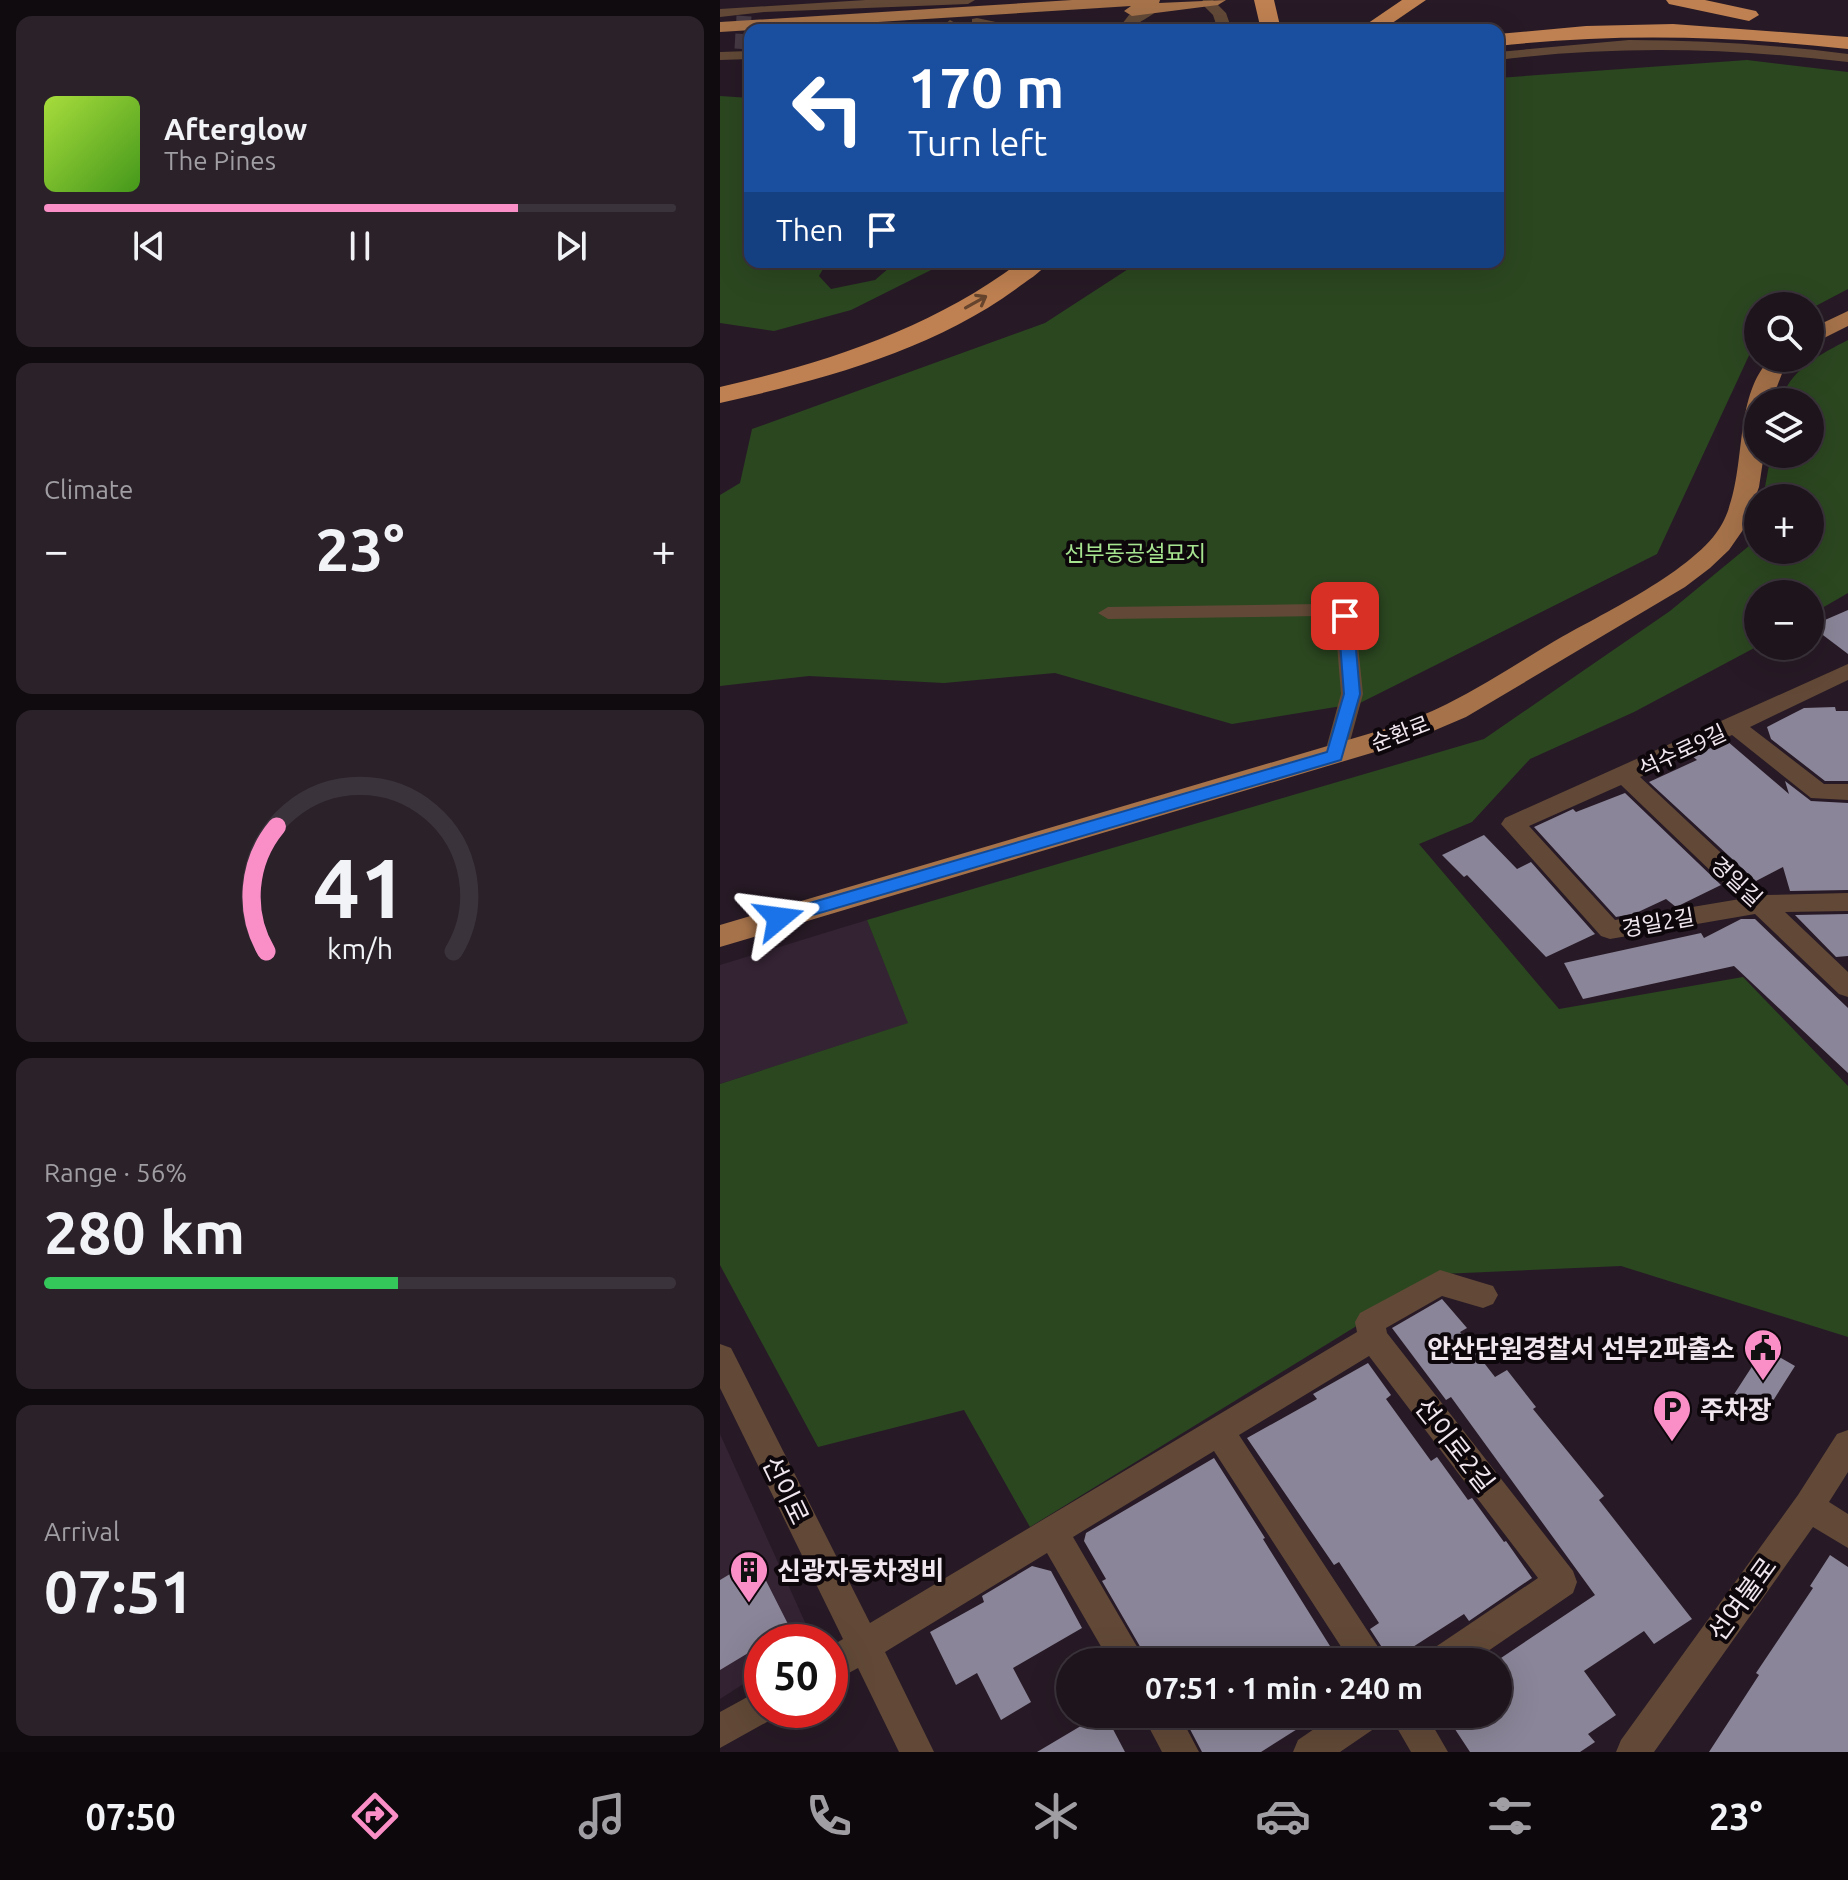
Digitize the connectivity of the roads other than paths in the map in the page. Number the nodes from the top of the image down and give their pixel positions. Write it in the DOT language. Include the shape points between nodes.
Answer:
graph roads {
  1 [pos="968,0"];
  2 [pos="1393,0"];
  3 [pos="1416,0"];
  4 [pos="1676,0"];
  5 [pos="1720,0"];
  6 [pos="1213,1"];
  7 [pos="1152,5"];
  8 [pos="746,8"];
  9 [pos="1763,9"];
  10 [pos="982,11"];
  11 [pos="720,13"];
  12 [pos="1820,19"];
  13 [pos="769,24"];
  14 [pos="954,24"];
  15 [pos="1004,24"];
  16 [pos="1129,24"];
  17 [pos="1223,24"];
  18 [pos="1356,24"];
  19 [pos="1378,24"];
  20 [pos="1848,24"];
  21 [pos="744,26"];
  22 [pos="720,27"];
  23 [pos="1848,33"];
  24 [pos="1504,39"];
  25 [pos="720,41"];
  26 [pos="1848,43"];
  27 [pos="744,49"];
  28 [pos="744,50"];
  29 [pos="1504,55"];
  30 [pos="720,56"];
  31 [pos="1848,58"];
  32 [pos="995,268"];
  33 [pos="1027,268"];
  34 [pos="1848,317"];
  35 [pos="1824,330"];
  36 [pos="720,376"];
  37 [pos="720,395"];
  38 [pos="1748,468"];
  39 [pos="1108,613"];
  40 [pos="1848,671"];
  41 [pos="1848,689"];
  42 [pos="1813,690"];
  43 [pos="1735,726"];
  44 [pos="1335,756"];
  45 [pos="1625,776"];
  46 [pos="1848,792"];
  47 [pos="1513,824"];
  48 [pos="1848,902"];
  49 [pos="1761,904"];
  50 [pos="720,936"];
  51 [pos="1848,987"];
  52 [pos="1483,1295"];
  53 [pos="1373,1338"];
  54 [pos="720,1357"];
  55 [pos="1219,1431"];
  56 [pos="1848,1444"];
  57 [pos="1809,1506"];
  58 [pos="1052,1532"];
  59 [pos="1848,1533"];
  60 [pos="864,1646"];
  61 [pos="1121,1648"];
  62 [pos="1362,1648"];
  63 [pos="1464,1648"];
  64 [pos="848,1655"];
  65 [pos="744,1717"];
  66 [pos="1167,1728"];
  67 [pos="1345,1728"];
  68 [pos="1415,1728"];
  69 [pos="720,1731"];
  70 [pos="917,1752"];
  71 [pos="1182,1752"];
  72 [pos="1310,1752"];
  73 [pos="1431,1752"];
  74 [pos="1633,1752"];
  1 -- 8 [label="street"];
  2 -- 18 [label="highway"];
  3 -- 19 [label="highway"];
  4 -- 23 [label="highway"];
  5 -- 9 [label="highway"];
  6 -- 7 [label="main road"];
  6 -- 17 [label="street"];
  7 -- 10 [label="main road"];
  7 -- 16 [label="street"];
  8 -- 11 [label="street"];
  10 -- 13 [label="main road"];
  10 -- 14 [label="main road"];
  10 -- 15 [label="street"];
  12 -- 20 [label="highway"];
  21 -- 22 [label="main road"];
  24 -- 26 [label="highway" via="1623,29 1752,33"];
  25 -- 27 [label="main road"];
  28 -- 30 [label="street"];
  29 -- 31 [label="street" via="1565,45 1651,43"];
  32 -- 36 [label="highway" via="861,338"];
  37 -- 33 [label="highway, one-way" via="840,363 903,338 981,300"];
  34 -- 35 [label="main road"];
  38 -- 44 [label="main road, 순환로" via="1741,513 1723,544 1700,565 1456,711"];
  39 -- 44 [label="street" via="1318,610 1345,616 1352,694"];
  40 -- 42 [label="street, 석수로9길"];
  41 -- 42 [label="street"];
  42 -- 43 [label="street, 석수로9길"];
  43 -- 45 [label="street, 석수로9길"];
  43 -- 46 [label="street" via="1819,792"];
  44 -- 50 [label="main road, 순환로"];
  45 -- 47 [label="street, 석수로9길"];
  45 -- 49 [label="street, 경일길"];
  47 -- 49 [label="street, 경일2길" via="1610,930"];
  48 -- 49 [label="street, 경일2길"];
  49 -- 51 [label="street, 경일길"];
  52 -- 53 [label="street" via="1440,1283 1370,1322"];
  53 -- 55 [label="street"];
  53 -- 63 [label="street, 선이로2길" via="1561,1582"];
  54 -- 60 [label="street, 선이로"];
  55 -- 58 [label="street"];
  55 -- 62 [label="street"];
  56 -- 57 [label="street, 선여불로"];
  57 -- 59 [label="street"];
  57 -- 74 [label="street, 선여불로"];
  58 -- 60 [label="street"];
  58 -- 61 [label="street"];
  60 -- 64 [label="street"];
  60 -- 70 [label="street, 선이로"];
  65 -- 69 [label="street"];
  66 -- 71 [label="street"];
  67 -- 72 [label="street"];
  68 -- 73 [label="street"];
}
